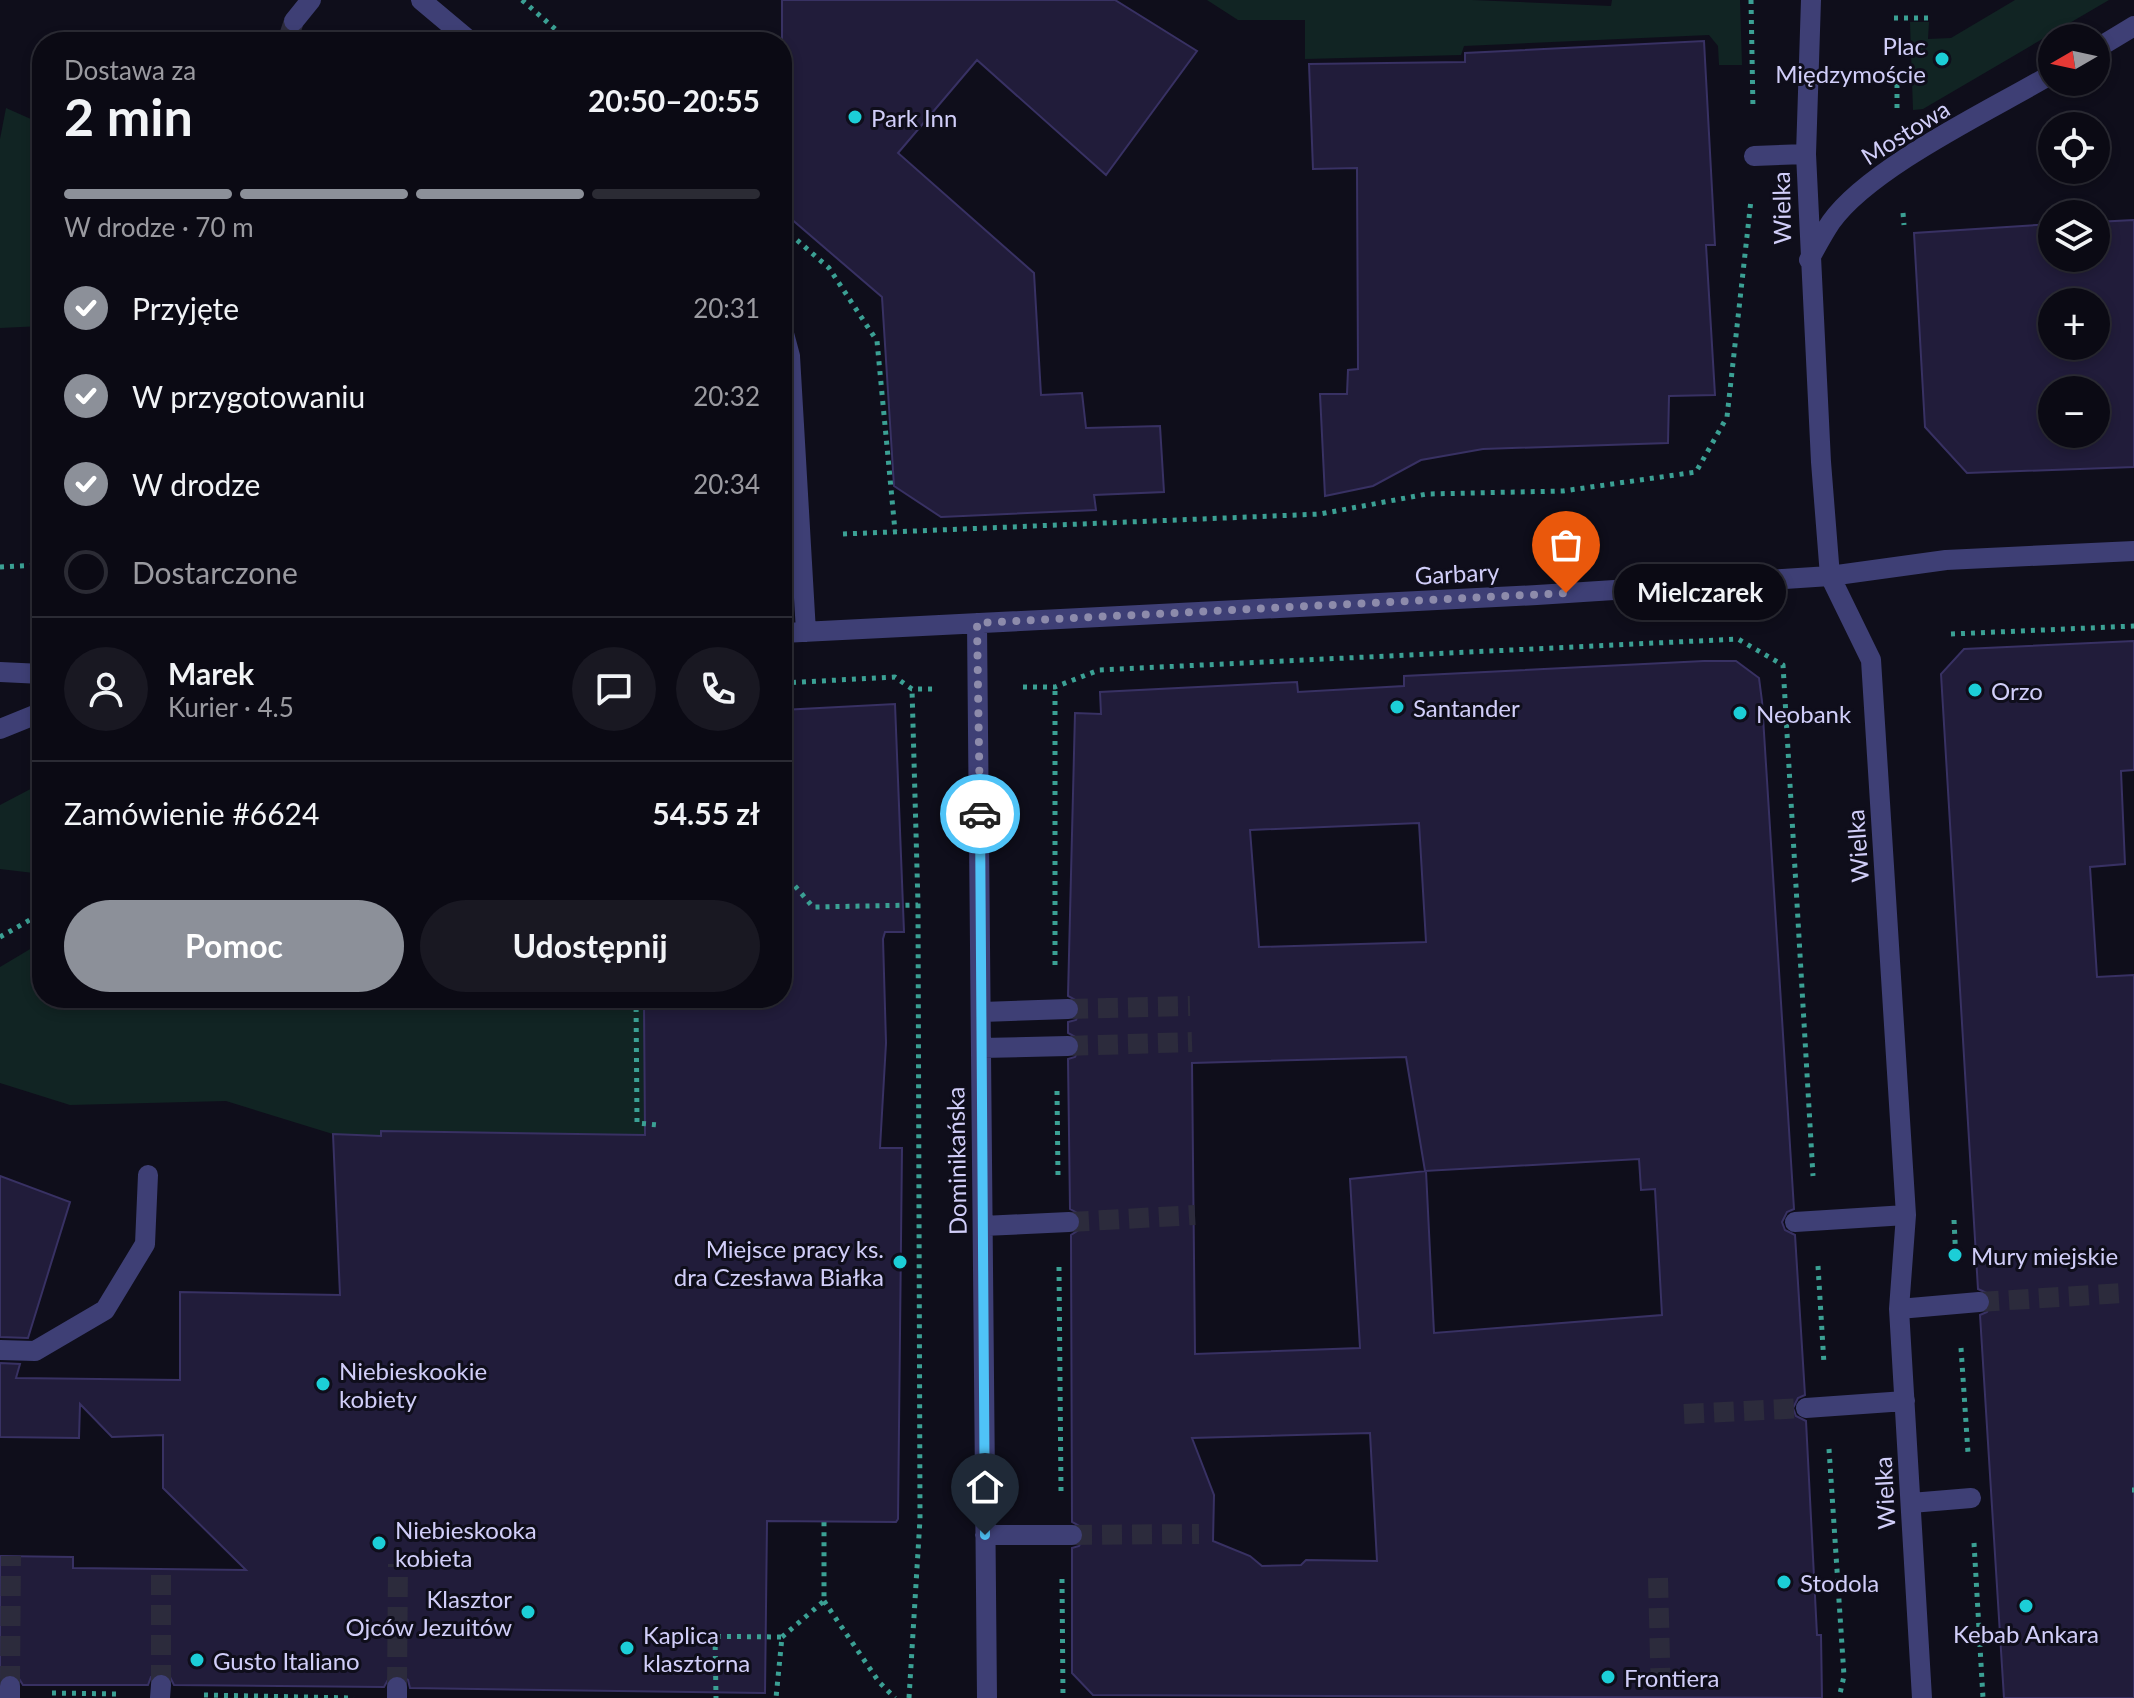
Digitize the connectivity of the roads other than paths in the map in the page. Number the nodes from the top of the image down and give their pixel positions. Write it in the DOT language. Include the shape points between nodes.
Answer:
graph roads {
  1 [pos="311,0"];
  2 [pos="421,0"];
  3 [pos="1811,0"];
  4 [pos="294,21"];
  5 [pos="2134,26"];
  6 [pos="459,32"];
  7 [pos="2110,41"];
  8 [pos="2038,82"];
  9 [pos="1806,154"];
  10 [pos="1754,156"];
  11 [pos="1809,260"];
  12 [pos="792,389"];
  13 [pos="2134,551"];
  14 [pos="1830,576"];
  15 [pos="977,623"];
  16 [pos="806,632"];
  17 [pos="792,633"];
  18 [pos="0,672"];
  19 [pos="32,674"];
  20 [pos="32,716"];
  21 [pos="0,729"];
  22 [pos="1068,1009"];
  23 [pos="982,1012"];
  24 [pos="1068,1046"];
  25 [pos="981,1048"];
  26 [pos="148,1175"];
  27 [pos="1906,1215"];
  28 [pos="1069,1222"];
  29 [pos="1795,1222"];
  30 [pos="983,1226"];
  31 [pos="1979,1302"];
  32 [pos="1899,1309"];
  33 [pos="0,1350"];
  34 [pos="1905,1401"];
  35 [pos="1806,1408"];
  36 [pos="1971,1498"];
  37 [pos="1911,1503"];
  38 [pos="985,1535"];
  39 [pos="1072,1535"];
  40 [pos="987,1698"];
  41 [pos="1922,1698"];
  1 -- 4 [label="street"];
  2 -- 6 [label="street"];
  3 -- 9 [label="street, Wielka"];
  5 -- 7 [label="street"];
  8 -- 11 [label="street, Mostowa" via="1862,191 1832,221"];
  9 -- 10 [label="street"];
  9 -- 11 [label="street, Wielka"];
  11 -- 14 [label="street, Wielka"];
  12 -- 16 [label="street"];
  13 -- 14 [label="street, Garbary" via="1946,560"];
  14 -- 15 [label="street, Garbary"];
  14 -- 27 [label="street, Wielka" via="1871,660"];
  15 -- 16 [label="street, Garbary"];
  15 -- 23 [label="street, Dominikańska"];
  16 -- 17 [label="street, Garbary"];
  18 -- 19 [label="street"];
  20 -- 21 [label="street"];
  22 -- 23 [label="street"];
  23 -- 25 [label="street, Dominikańska"];
  24 -- 25 [label="street"];
  25 -- 30 [label="street, Dominikańska"];
  26 -- 33 [label="street" via="145,1244 105,1310 35,1351"];
  27 -- 29 [label="street"];
  27 -- 32 [label="street, Wielka"];
  28 -- 30 [label="street"];
  30 -- 38 [label="street, Dominikańska"];
  31 -- 32 [label="street"];
  32 -- 34 [label="street, Wielka"];
  34 -- 35 [label="street"];
  34 -- 37 [label="street, Wielka"];
  36 -- 37 [label="street"];
  37 -- 41 [label="street, Wielka"];
  38 -- 39 [label="street"];
  38 -- 40 [label="street, Dominikańska"];
}
